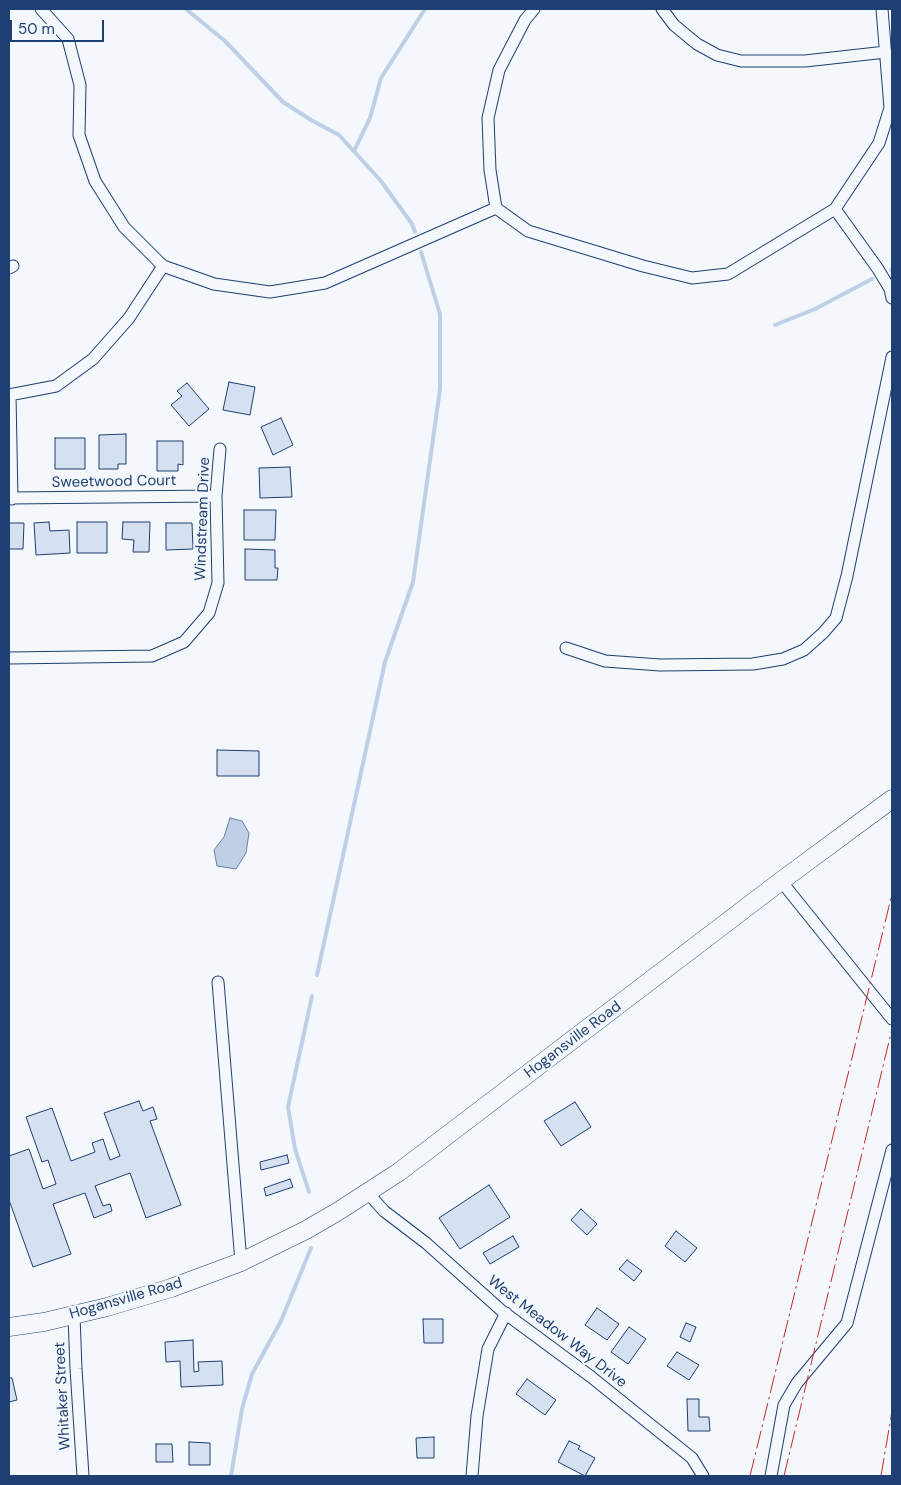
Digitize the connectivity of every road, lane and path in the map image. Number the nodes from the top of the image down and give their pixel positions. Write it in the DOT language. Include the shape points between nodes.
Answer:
graph roads {
  1 [pos="41,9"];
  2 [pos="534,9"];
  3 [pos="662,9"];
  4 [pos="882,9"];
  5 [pos="886,52"];
  6 [pos="496,208"];
  7 [pos="835,210"];
  8 [pos="163,266"];
  9 [pos="892,298"];
  10 [pos="892,357"];
  11 [pos="9,395"];
  12 [pos="220,450"];
  13 [pos="216,496"];
  14 [pos="11,499"];
  15 [pos="566,648"];
  16 [pos="9,658"];
  17 [pos="892,799"];
  18 [pos="781,881"];
  19 [pos="218,982"];
  20 [pos="892,1019"];
  21 [pos="892,1150"];
  22 [pos="368,1194"];
  23 [pos="242,1262"];
  24 [pos="506,1313"];
  25 [pos="74,1315"];
  26 [pos="9,1327"];
  27 [pos="83,1476"];
  28 [pos="472,1476"];
  29 [pos="703,1476"];
  30 [pos="771,1476"];
  1 -- 8 [label="street" via="68,39 80,85 80,135 95,181 124,227"];
  2 -- 6 [label="street" via="499,70 488,118 490,170"];
  3 -- 5 [label="street" via="674,25 697,44 741,61 805,61"];
  4 -- 5 [label="street"];
  5 -- 7 [label="street" via="890,108 879,143"];
  6 -- 7 [label="street" via="528,231 692,278 728,274"];
  6 -- 8 [label="street" via="325,282 289,289 270,292 214,284"];
  7 -- 9 [label="street" via="878,268"];
  8 -- 11 [label="street" via="129,318 93,359 56,386"];
  10 -- 15 [label="street" via="836,618 804,650 783,659 753,664 660,665 605,661"];
  11 -- 14 [label="street, Sweetwood Court"];
  12 -- 13 [label="street, Windstream Drive"];
  13 -- 14 [label="street, Sweetwood Court"];
  13 -- 16 [label="street, Windstream Drive" via="218,583 209,613 184,642 152,656"];
  17 -- 18 [label="main road, Hogansville Road"];
  18 -- 20 [label="street"];
  18 -- 22 [label="main road, Hogansville Road"];
  19 -- 23 [label="street"];
  21 -- 30 [label="street" via="847,1323 797,1383 784,1405"];
  22 -- 23 [label="main road, Hogansville Road"];
  22 -- 24 [label="street, West Meadow Way Drive"];
  23 -- 25 [label="main road, Hogansville Road" via="171,1288"];
  24 -- 28 [label="street" via="488,1350 477,1416"];
  24 -- 29 [label="street, West Meadow Way Drive" via="692,1458"];
  25 -- 26 [label="main road, Hogansville Road"];
  25 -- 27 [label="street, Whitaker Street"];
}
